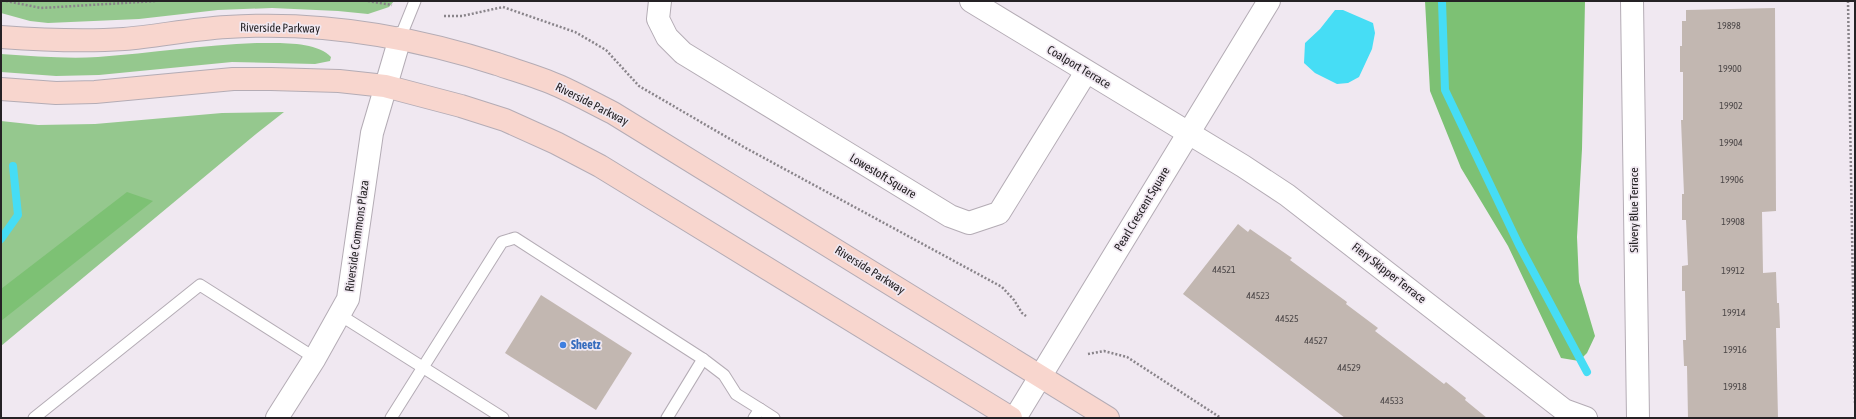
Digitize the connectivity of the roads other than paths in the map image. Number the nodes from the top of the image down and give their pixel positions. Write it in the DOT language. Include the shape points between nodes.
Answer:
graph roads {
  1 [pos="415,1"];
  2 [pos="660,1"];
  3 [pos="971,1"];
  4 [pos="1269,1"];
  5 [pos="1632,1"];
  6 [pos="1,37"];
  7 [pos="400,38"];
  8 [pos="1086,72"];
  9 [pos="385,86"];
  10 [pos="1,89"];
  11 [pos="1188,132"];
  12 [pos="340,315"];
  13 [pos="315,358"];
  14 [pos="703,359"];
  15 [pos="422,367"];
  16 [pos="1041,376"];
  17 [pos="757,413"];
  18 [pos="34,418"];
  19 [pos="277,418"];
  20 [pos="391,418"];
  21 [pos="502,418"];
  22 [pos="667,418"];
  23 [pos="774,418"];
  24 [pos="1011,418"];
  25 [pos="1015,418"];
  26 [pos="1108,418"];
  27 [pos="1586,418"];
  28 [pos="1638,418"];
  1 -- 7 [label="lane"];
  2 -- 8 [label="street, Lowestoft Square" via="658,19 667,37 683,53 950,216 969,223 999,213"];
  3 -- 8 [label="street, Coalport Terrace"];
  4 -- 11 [label="street, Pearl Crescent Square"];
  5 -- 28 [label="street, Silvery Blue Terrace"];
  6 -- 7 [label="main road, Riverside Parkway" via="80,41 123,39 227,27 272,26 347,31"];
  7 -- 9 [label="street, Riverside Commons Plaza"];
  7 -- 16 [label="main road, Riverside Parkway" via="457,51 518,71 559,86 613,112"];
  8 -- 11 [label="street, Coalport Terrace"];
  9 -- 10 [label="main road" via="339,81 233,79 95,92 56,93"];
  9 -- 12 [label="street, Riverside Commons Plaza" via="372,133 348,299"];
  9 -- 24 [label="main road" via="505,120 600,166"];
  11 -- 16 [label="street, Pearl Crescent Square"];
  11 -- 27 [label="street, Fiery Skipper Terrace" via="1287,195 1564,410"];
  12 -- 13 [label="street, Riverside Commons Plaza"];
  12 -- 15 [label="lane"];
  13 -- 18 [label="lane" via="200,285"];
  13 -- 19 [label="street, Riverside Commons Plaza"];
  14 -- 15 [label="lane" via="515,238 502,242"];
  14 -- 17 [label="lane" via="724,375 736,394"];
  14 -- 22 [label="lane"];
  15 -- 20 [label="lane"];
  15 -- 21 [label="lane"];
  16 -- 25 [label="street, Pearl Crescent Square"];
  16 -- 26 [label="main road, Riverside Parkway"];
  17 -- 23 [label="lane"];
}
